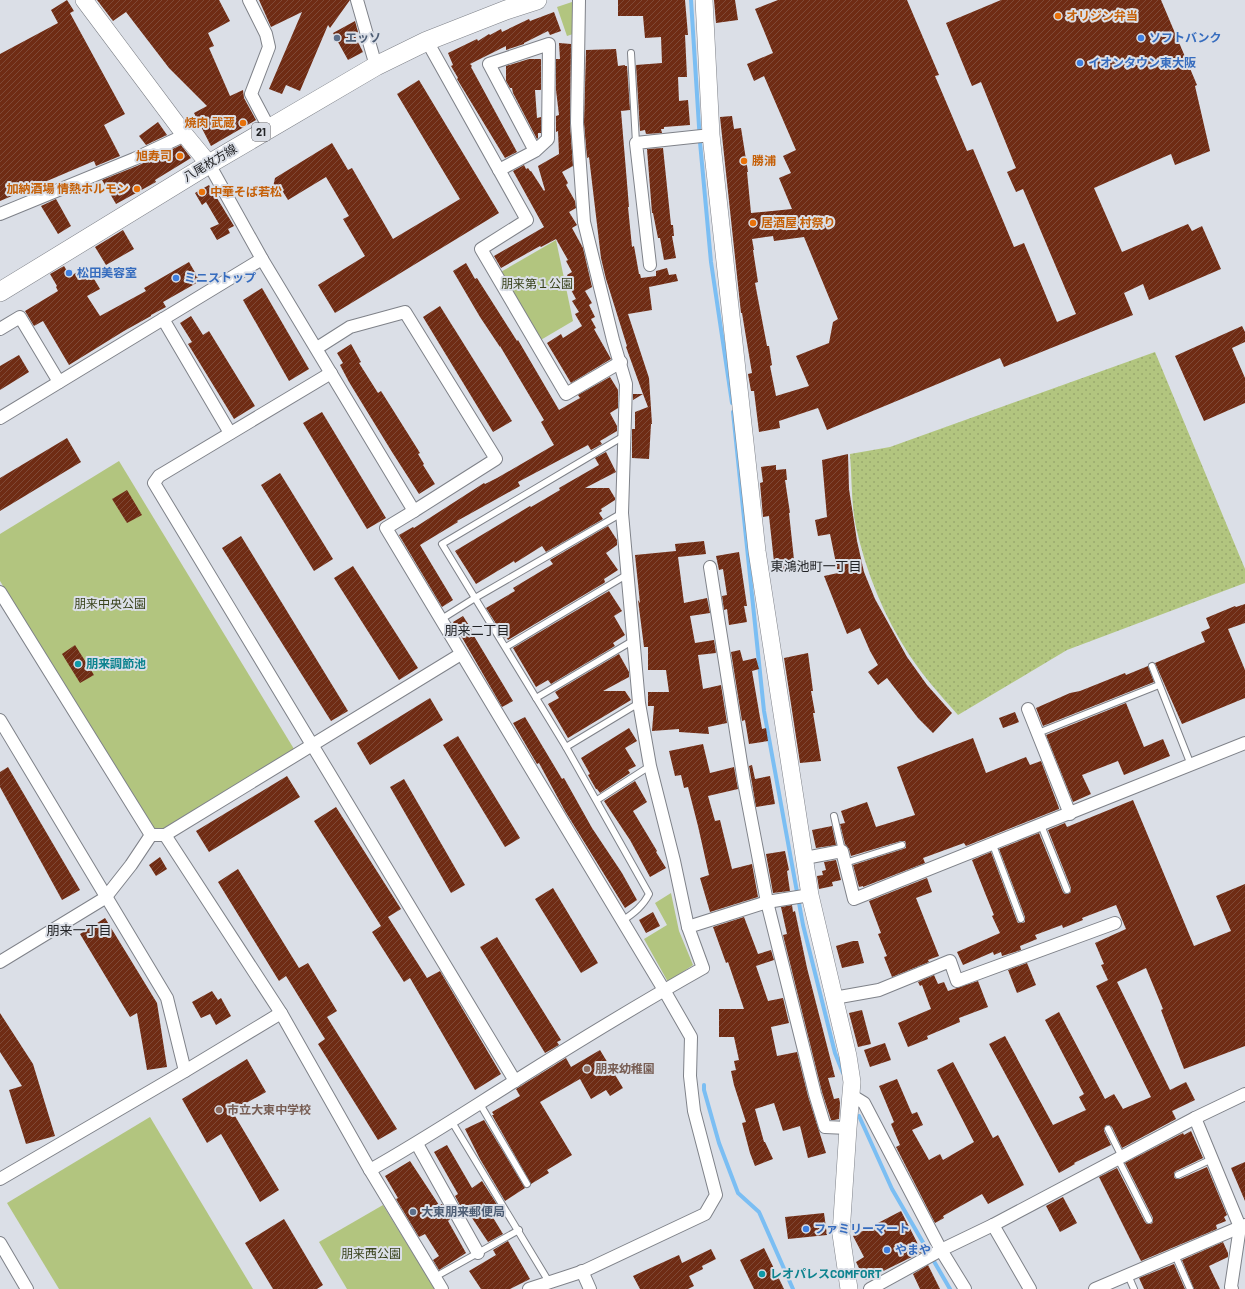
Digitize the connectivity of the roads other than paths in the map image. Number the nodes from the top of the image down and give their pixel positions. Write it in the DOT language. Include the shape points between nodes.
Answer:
graph roads {
  1 [pos="84,0"];
  2 [pos="250,0"];
  3 [pos="357,0"];
  4 [pos="537,0"];
  5 [pos="579,0"];
  6 [pos="704,0"];
  7 [pos="427,41"];
  8 [pos="631,53"];
  9 [pos="376,66"];
  10 [pos="269,128"];
  11 [pos="185,134"];
  12 [pos="710,135"];
  13 [pos="636,143"];
  14 [pos="535,151"];
  15 [pos="209,164"];
  16 [pos="499,170"];
  17 [pos="0,214"];
  18 [pos="262,259"];
  19 [pos="650,265"];
  20 [pos="0,292"];
  21 [pos="163,319"];
  22 [pos="0,329"];
  23 [pos="316,348"];
  24 [pos="620,362"];
  25 [pos="331,373"];
  26 [pos="59,382"];
  27 [pos="0,418"];
  28 [pos="230,433"];
  29 [pos="624,436"];
  30 [pos="414,511"];
  31 [pos="622,513"];
  32 [pos="710,567"];
  33 [pos="628,574"];
  34 [pos="0,592"];
  35 [pos="475,598"];
  36 [pos="440,620"];
  37 [pos="634,640"];
  38 [pos="506,647"];
  39 [pos="461,654"];
  40 [pos="1152,666"];
  41 [pos="1159,685"];
  42 [pos="536,698"];
  43 [pos="639,703"];
  44 [pos="1028,709"];
  45 [pos="0,720"];
  46 [pos="1038,734"];
  47 [pos="1245,743"];
  48 [pos="313,745"];
  49 [pos="566,747"];
  50 [pos="1191,765"];
  51 [pos="650,766"];
  52 [pos="597,800"];
  53 [pos="1070,814"];
  54 [pos="834,816"];
  55 [pos="1041,825"];
  56 [pos="151,835"];
  57 [pos="165,835"];
  58 [pos="902,845"];
  59 [pos="993,845"];
  60 [pos="843,857"];
  61 [pos="805,858"];
  62 [pos="1067,890"];
  63 [pos="808,895"];
  64 [pos="105,898"];
  65 [pos="766,902"];
  66 [pos="1021,919"];
  67 [pos="622,921"];
  68 [pos="1115,923"];
  69 [pos="688,927"];
  70 [pos="0,962"];
  71 [pos="664,990"];
  72 [pos="834,998"];
  73 [pos="281,1013"];
  74 [pos="185,1071"];
  75 [pos="515,1081"];
  76 [pos="851,1094"];
  77 [pos="1245,1094"];
  78 [pos="480,1104"];
  79 [pos="1195,1118"];
  80 [pos="452,1122"];
  81 [pos="848,1128"];
  82 [pos="1108,1129"];
  83 [pos="417,1144"];
  84 [pos="1120,1158"];
  85 [pos="1212,1159"];
  86 [pos="370,1170"];
  87 [pos="1178,1175"];
  88 [pos="0,1179"];
  89 [pos="527,1184"];
  90 [pos="1149,1220"];
  91 [pos="993,1225"];
  92 [pos="1243,1226"];
  93 [pos="519,1230"];
  94 [pos="0,1243"];
  95 [pos="940,1250"];
  96 [pos="478,1254"];
  97 [pos="1175,1255"];
  98 [pos="582,1271"];
  99 [pos="1128,1275"];
  100 [pos="435,1277"];
  101 [pos="550,1282"];
  102 [pos="585,1288"];
  103 [pos="27,1289"];
  104 [pos="442,1289"];
  105 [pos="529,1289"];
  106 [pos="849,1289"];
  107 [pos="870,1289"];
  108 [pos="965,1289"];
  109 [pos="1030,1289"];
  110 [pos="1095,1289"];
  111 [pos="1134,1289"];
  112 [pos="1190,1289"];
  113 [pos="1232,1289"];
  1 -- 11 [label="street"];
  2 -- 10 [label="street" via="266,34 269,47 251,94"];
  3 -- 9 [label="street"];
  4 -- 7 [label="main road, 八尾枚方線 / 21"];
  5 -- 24 [label="street" via="577,123 584,222"];
  6 -- 12 [label="street"];
  7 -- 9 [label="main road, 八尾枚方線 / 21"];
  7 -- 16 [label="street"];
  8 -- 13 [label="lane"];
  9 -- 10 [label="main road, 八尾枚方線 / 21"];
  10 -- 15 [label="main road, 八尾枚方線 / 21"];
  11 -- 15 [label="street"];
  11 -- 17 [label="street" via="134,159"];
  12 -- 13 [label="street"];
  12 -- 61 [label="street" via="757,551"];
  13 -- 19 [label="street"];
  14 -- 14 [label="street" via="548,139 549,44 489,64"];
  14 -- 16 [label="street"];
  15 -- 18 [label="street"];
  15 -- 20 [label="main road, 八尾枚方線 / 21"];
  16 -- 24 [label="street" via="527,220 481,249 566,394"];
  18 -- 21 [label="street"];
  18 -- 23 [label="street"];
  21 -- 26 [label="street"];
  21 -- 28 [label="street"];
  22 -- 26 [label="street" via="20,317"];
  23 -- 25 [label="street"];
  23 -- 30 [label="street" via="350,327 405,312 496,459"];
  24 -- 29 [label="street" via="626,384"];
  25 -- 28 [label="street"];
  25 -- 30 [label="street"];
  26 -- 27 [label="street"];
  28 -- 48 [label="street" via="159,476 154,483"];
  29 -- 31 [label="street"];
  29 -- 35 [label="lane" via="442,544"];
  30 -- 36 [label="street" via="386,528"];
  31 -- 33 [label="street"];
  31 -- 35 [label="lane"];
  32 -- 65 [label="street" via="742,774"];
  33 -- 37 [label="street"];
  33 -- 38 [label="lane"];
  34 -- 56 [label="street"];
  35 -- 36 [label="lane"];
  35 -- 38 [label="lane"];
  36 -- 39 [label="street"];
  37 -- 42 [label="lane"];
  37 -- 43 [label="street"];
  38 -- 42 [label="lane"];
  39 -- 48 [label="street"];
  39 -- 67 [label="street"];
  40 -- 41 [label="lane"];
  41 -- 46 [label="lane"];
  41 -- 50 [label="lane"];
  42 -- 49 [label="lane"];
  43 -- 49 [label="lane"];
  43 -- 51 [label="street"];
  44 -- 46 [label="street"];
  45 -- 64 [label="street"];
  46 -- 53 [label="street"];
  47 -- 50 [label="street"];
  48 -- 57 [label="street"];
  48 -- 75 [label="street"];
  49 -- 52 [label="lane"];
  50 -- 53 [label="street"];
  51 -- 52 [label="lane"];
  51 -- 69 [label="street"];
  52 -- 67 [label="lane" via="649,894 645,903 635,913"];
  53 -- 55 [label="street"];
  54 -- 60 [label="lane"];
  55 -- 59 [label="street"];
  55 -- 62 [label="lane"];
  56 -- 57 [label="street"];
  56 -- 64 [label="street"];
  57 -- 73 [label="street"];
  58 -- 60 [label="lane"];
  59 -- 60 [label="street" via="854,899"];
  59 -- 66 [label="lane"];
  60 -- 61 [label="street"];
  61 -- 63 [label="street"];
  63 -- 65 [label="street"];
  63 -- 72 [label="street"];
  64 -- 70 [label="street"];
  64 -- 74 [label="street" via="167,998"];
  65 -- 69 [label="street"];
  65 -- 81 [label="street" via="825,1127"];
  67 -- 71 [label="street"];
  68 -- 72 [label="street" via="957,981 950,961 879,990"];
  69 -- 71 [label="street" via="702,968"];
  71 -- 75 [label="street"];
  71 -- 98 [label="street" via="691,1037 690,1076 694,1111 716,1195 705,1214"];
  72 -- 76 [label="street" via="851,1076"];
  73 -- 74 [label="street"];
  73 -- 86 [label="street"];
  74 -- 88 [label="street"];
  75 -- 78 [label="street"];
  76 -- 81 [label="street"];
  76 -- 95 [label="street" via="864,1103"];
  77 -- 79 [label="street"];
  78 -- 80 [label="street"];
  78 -- 89 [label="lane"];
  79 -- 84 [label="street"];
  79 -- 85 [label="street"];
  80 -- 83 [label="street"];
  80 -- 93 [label="lane"];
  81 -- 106 [label="street" via="841,1234"];
  82 -- 84 [label="lane"];
  83 -- 86 [label="street"];
  83 -- 96 [label="street"];
  84 -- 90 [label="lane"];
  84 -- 91 [label="street"];
  85 -- 87 [label="lane"];
  85 -- 92 [label="street"];
  86 -- 100 [label="street"];
  91 -- 95 [label="street"];
  91 -- 109 [label="street"];
  92 -- 97 [label="street"];
  92 -- 113 [label="street"];
  93 -- 96 [label="lane"];
  93 -- 101 [label="lane"];
  94 -- 103 [label="street"];
  95 -- 107 [label="street"];
  95 -- 108 [label="street"];
  96 -- 100 [label="lane"];
  97 -- 99 [label="street"];
  97 -- 112 [label="lane"];
  98 -- 101 [label="street"];
  98 -- 102 [label="street"];
  99 -- 110 [label="street"];
  99 -- 111 [label="lane"];
  100 -- 104 [label="street"];
  101 -- 105 [label="street"];
}
